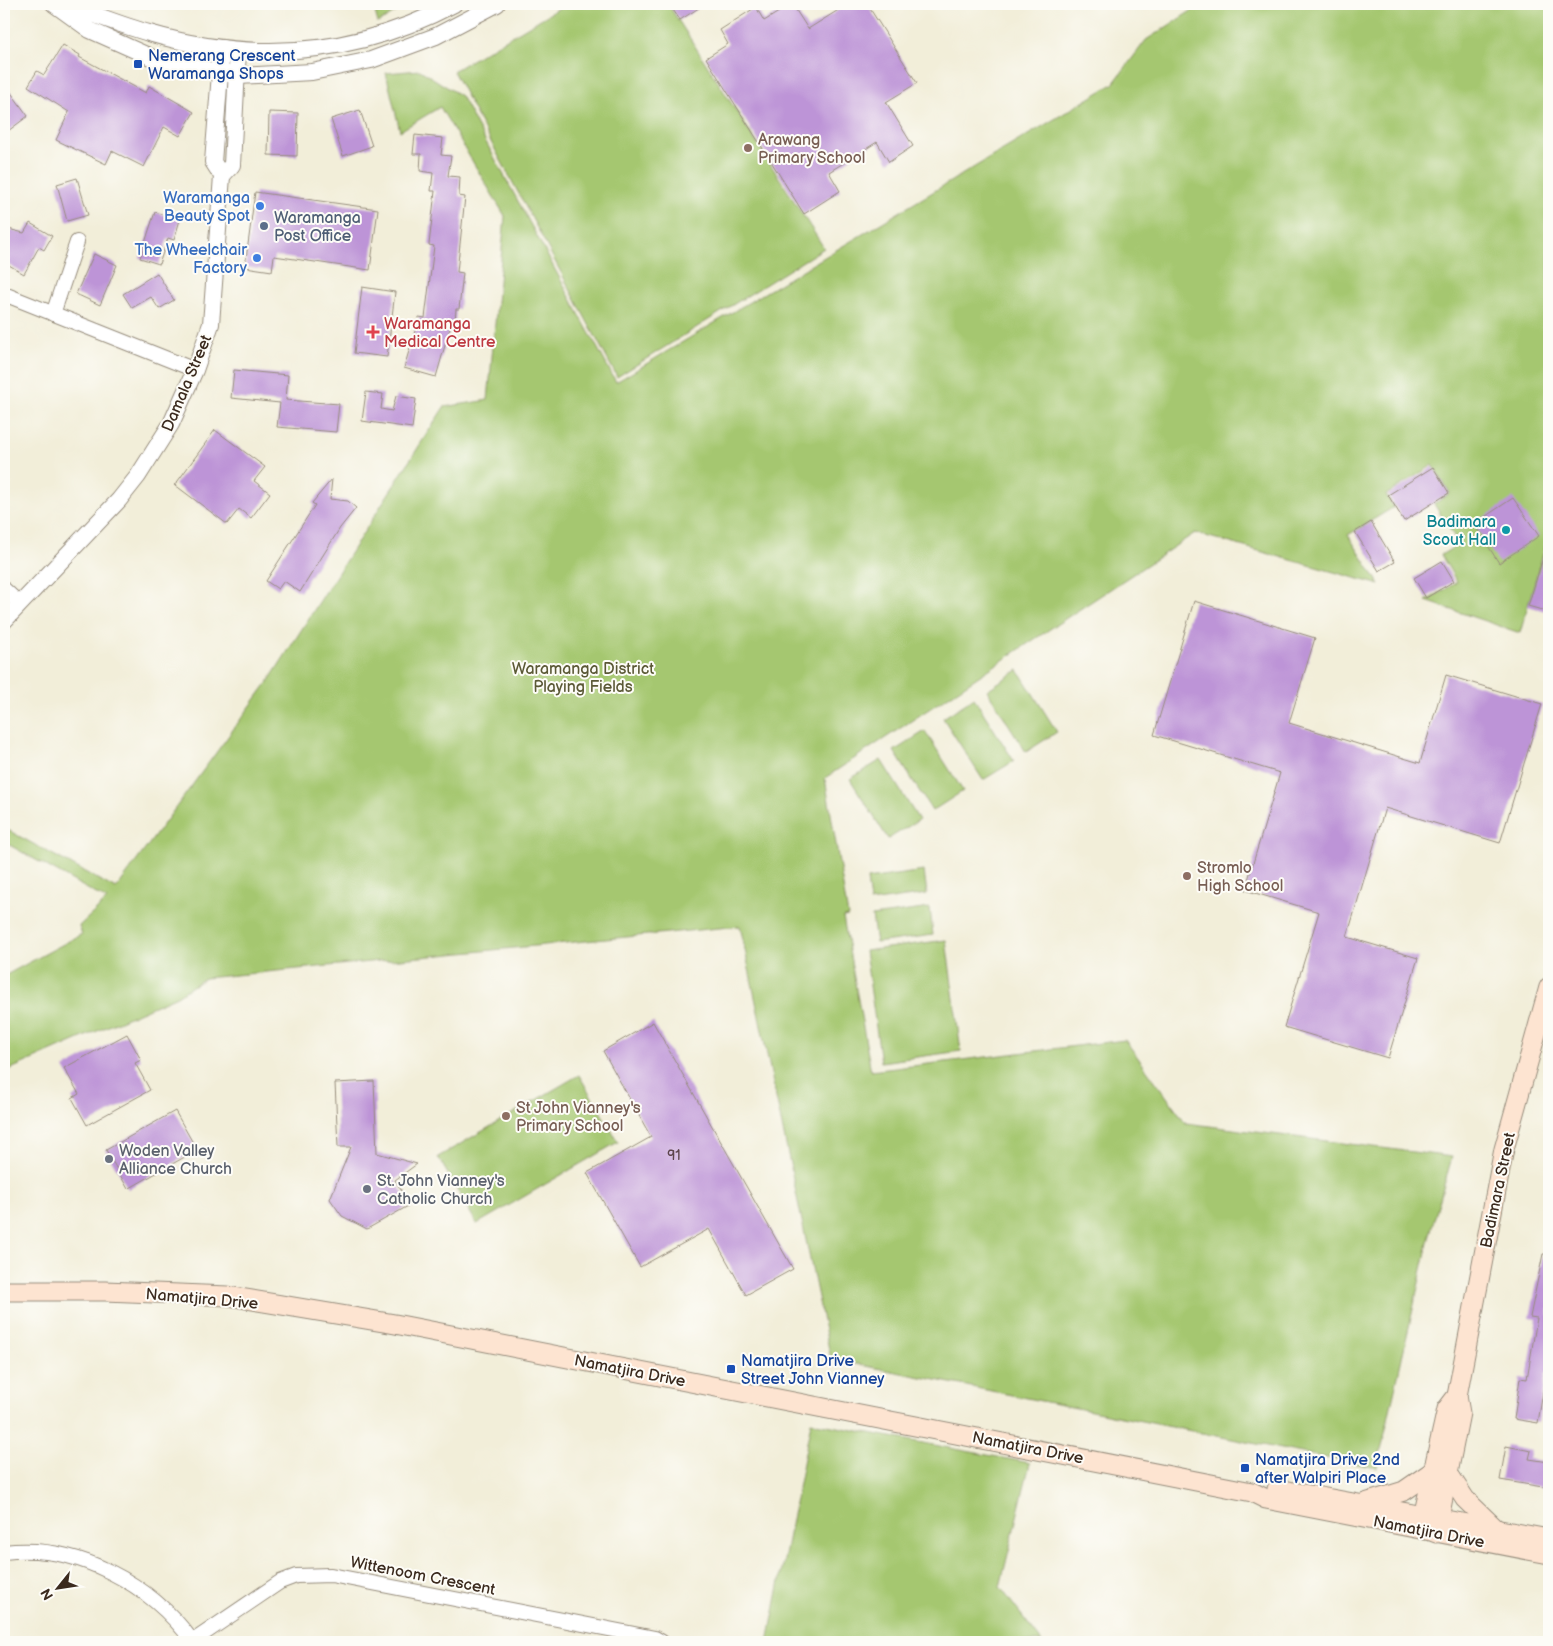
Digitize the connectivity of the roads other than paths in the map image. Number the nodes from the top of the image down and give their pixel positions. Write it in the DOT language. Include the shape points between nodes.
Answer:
graph roads {
  1 [pos="54,4"];
  2 [pos="63,4"];
  3 [pos="497,4"];
  4 [pos="450,6"];
  5 [pos="230,49"];
  6 [pos="221,72"];
  7 [pos="238,76"];
  8 [pos="222,176"];
  9 [pos="77,242"];
  10 [pos="4,294"];
  11 [pos="53,314"];
  12 [pos="195,370"];
  13 [pos="4,589"];
  14 [pos="20,604"];
  15 [pos="4,621"];
  16 [pos="1549,987"];
  17 [pos="4,1291"];
  18 [pos="1441,1472"];
  19 [pos="1252,1492"];
  20 [pos="1361,1504"];
  21 [pos="1430,1524"];
  22 [pos="1497,1530"];
  23 [pos="1549,1539"];
  24 [pos="4,1552"];
  25 [pos="1549,1554"];
  26 [pos="193,1642"];
  27 [pos="662,1642"];
  1 -- 6 [label="street" via="90,30 155,59"];
  2 -- 5 [label="street" via="148,33"];
  3 -- 7 [label="street" via="417,44 371,60 312,72"];
  4 -- 5 [label="street" via="366,41 273,51"];
  5 -- 6 [label="street, Damala Street"];
  5 -- 7 [label="street, Damala Street"];
  6 -- 7 [label="street"];
  6 -- 8 [label="street, Damala Street" via="213,162"];
  7 -- 8 [label="street, Damala Street" via="232,165"];
  8 -- 12 [label="street, Damala Street" via="211,324"];
  9 -- 11 [label="street"];
  10 -- 11 [label="street"];
  11 -- 12 [label="street"];
  12 -- 14 [label="street, Damala Street" via="171,424 138,476"];
  13 -- 14 [label="street"];
  14 -- 15 [label="street, Damala Street"];
  16 -- 18 [label="main road, Badimara Street" via="1504,1148 1457,1396 1460,1413"];
  17 -- 19 [label="main road, Namatjira Drive" via="228,1296 395,1324"];
  18 -- 20 [label="main road" via="1404,1491"];
  18 -- 21 [label="main road, Badimara Street"];
  18 -- 22 [label="main road"];
  19 -- 20 [label="main road, Namatjira Drive" via="1268,1487"];
  19 -- 21 [label="main road, Namatjira Drive" via="1266,1500"];
  20 -- 21 [label="main road, Namatjira Drive"];
  21 -- 22 [label="main road, Namatjira Drive"];
  21 -- 25 [label="main road, Namatjira Drive"];
  22 -- 23 [label="main road, Namatjira Drive"];
  24 -- 26 [label="street" via="65,1556 118,1576 165,1611"];
  26 -- 27 [label="street, Wittenoom Crescent" via="280,1582 313,1574 656,1638"];
}
